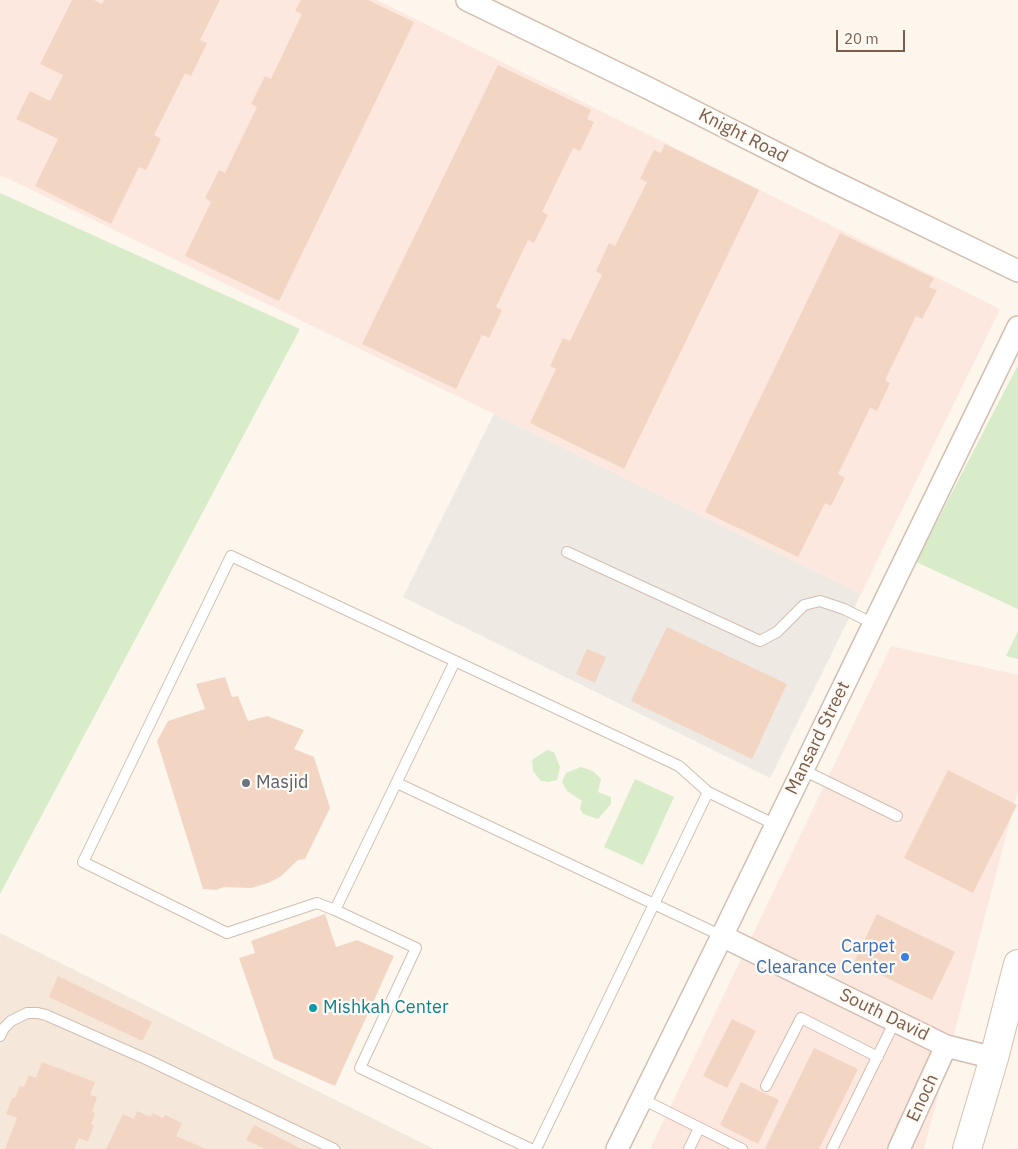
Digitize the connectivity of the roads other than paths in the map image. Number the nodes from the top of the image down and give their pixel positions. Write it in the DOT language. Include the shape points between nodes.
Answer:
graph roads {
  1 [pos="467,0"];
  2 [pos="1018,271"];
  3 [pos="1018,327"];
  4 [pos="567,552"];
  5 [pos="874,624"];
  6 [pos="454,660"];
  7 [pos="802,770"];
  8 [pos="397,783"];
  9 [pos="708,792"];
  10 [pos="897,816"];
  11 [pos="776,825"];
  12 [pos="654,904"];
  13 [pos="335,910"];
  14 [pos="722,936"];
  15 [pos="1018,964"];
  16 [pos="895,1021"];
  17 [pos="0,1036"];
  18 [pos="946,1046"];
  19 [pos="878,1057"];
  20 [pos="994,1058"];
  21 [pos="766,1086"];
  22 [pos="642,1099"];
  23 [pos="699,1128"];
  24 [pos="334,1149"];
  25 [pos="531,1149"];
  26 [pos="536,1149"];
  27 [pos="617,1149"];
  28 [pos="689,1149"];
  29 [pos="742,1149"];
  30 [pos="832,1149"];
  31 [pos="899,1149"];
  32 [pos="967,1149"];
  1 -- 2 [label="street, Knight Road"];
  3 -- 5 [label="street, Mansard Street"];
  4 -- 5 [label="lane" via="760,641 777,632 804,605 820,601"];
  5 -- 7 [label="street, Mansard Street"];
  6 -- 8 [label="lane"];
  6 -- 9 [label="lane" via="679,766"];
  6 -- 13 [label="lane" via="231,556 84,862 227,933 317,903"];
  7 -- 10 [label="lane"];
  7 -- 11 [label="street, Mansard Street"];
  8 -- 12 [label="lane"];
  8 -- 13 [label="lane"];
  9 -- 11 [label="lane"];
  9 -- 12 [label="lane"];
  11 -- 14 [label="street, Mansard Street"];
  12 -- 14 [label="lane"];
  12 -- 26 [label="lane"];
  13 -- 25 [label="lane" via="416,948 360,1068"];
  14 -- 16 [label="street, South David"];
  14 -- 22 [label="street, Mansard Street"];
  15 -- 20 [label="main road"];
  16 -- 18 [label="street, South David"];
  16 -- 19 [label="lane"];
  17 -- 24 [label="lane" via="11,1021 27,1013 46,1015"];
  18 -- 20 [label="street, South David"];
  18 -- 31 [label="street, Enoch"];
  19 -- 21 [label="lane" via="800,1018"];
  19 -- 30 [label="lane"];
  20 -- 32 [label="main road"];
  22 -- 23 [label="lane"];
  22 -- 27 [label="street, Mansard Street"];
  23 -- 28 [label="lane"];
  23 -- 29 [label="lane"];
}
